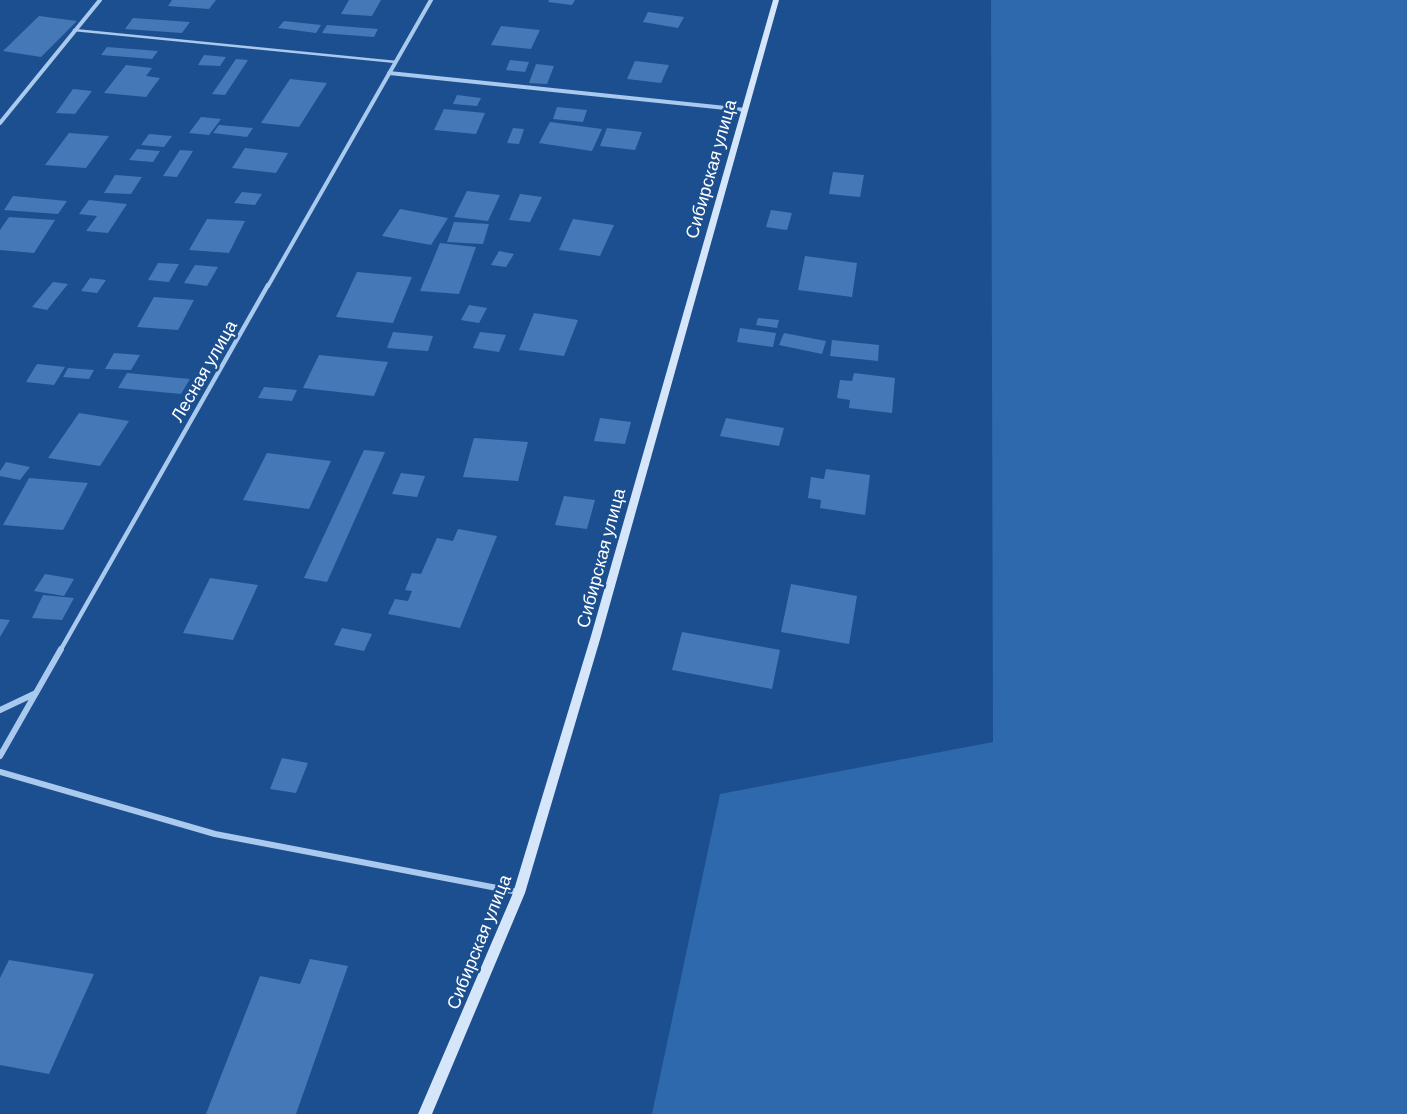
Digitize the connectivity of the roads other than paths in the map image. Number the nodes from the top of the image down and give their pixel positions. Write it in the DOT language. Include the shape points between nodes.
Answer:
graph roads {
  1 [pos="100,0"];
  2 [pos="431,0"];
  3 [pos="776,0"];
  4 [pos="74,30"];
  5 [pos="396,62"];
  6 [pos="389,73"];
  7 [pos="745,110"];
  8 [pos="0,123"];
  9 [pos="36,692"];
  10 [pos="0,710"];
  11 [pos="0,756"];
  12 [pos="0,772"];
  13 [pos="519,892"];
  14 [pos="425,1114"];
  1 -- 4 [label="street"];
  2 -- 5 [label="street, Лесная улица"];
  3 -- 7 [label="street, Сибирская улица"];
  4 -- 5 [label="lane"];
  4 -- 8 [label="street"];
  5 -- 6 [label="street, Лесная улица"];
  6 -- 7 [label="street"];
  6 -- 9 [label="street, Лесная улица"];
  7 -- 13 [label="street, Сибирская улица" via="596,636"];
  9 -- 10 [label="street"];
  9 -- 11 [label="street, Лесная улица"];
  12 -- 13 [label="street" via="215,834"];
  13 -- 14 [label="street, Сибирская улица"];
}
